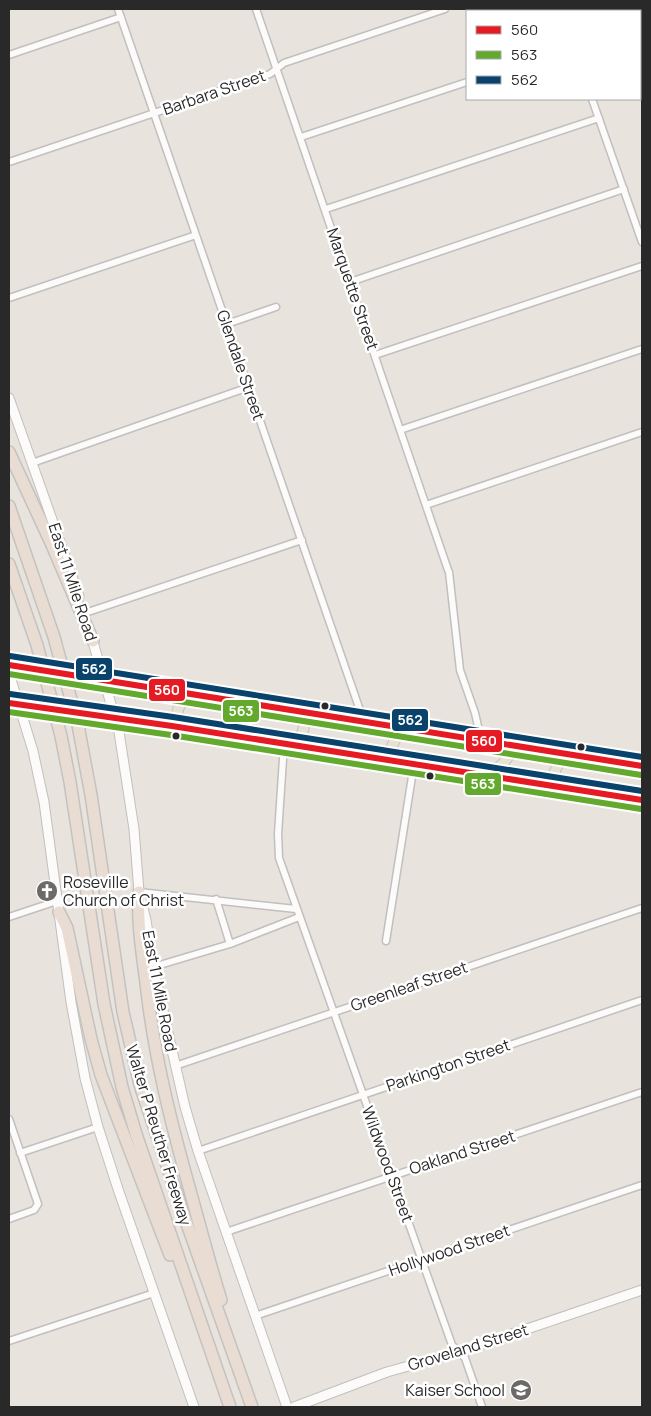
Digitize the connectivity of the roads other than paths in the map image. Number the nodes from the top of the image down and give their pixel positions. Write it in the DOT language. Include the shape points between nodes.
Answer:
graph roads {
  1 [pos="118,9"];
  2 [pos="256,9"];
  3 [pos="445,9"];
  4 [pos="121,17"];
  5 [pos="9,55"];
  6 [pos="277,69"];
  7 [pos="466,82"];
  8 [pos="592,100"];
  9 [pos="154,113"];
  10 [pos="599,118"];
  11 [pos="301,137"];
  12 [pos="9,162"];
  13 [pos="624,189"];
  14 [pos="326,209"];
  15 [pos="196,235"];
  16 [pos="642,242"];
  17 [pos="642,266"];
  18 [pos="350,282"];
  19 [pos="9,298"];
  20 [pos="276,307"];
  21 [pos="227,324"];
  22 [pos="642,349"];
  23 [pos="375,355"];
  24 [pos="249,387"];
  25 [pos="9,398"];
  26 [pos="400,430"];
  27 [pos="642,432"];
  28 [pos="9,452"];
  29 [pos="32,463"];
  30 [pos="426,505"];
  31 [pos="9,506"];
  32 [pos="302,540"];
  33 [pos="9,564"];
  34 [pos="85,613"];
  35 [pos="93,641"];
  36 [pos="9,665"];
  37 [pos="9,673"];
  38 [pos="105,681"];
  39 [pos="191,694"];
  40 [pos="14,703"];
  41 [pos="301,712"];
  42 [pos="116,718"];
  43 [pos="364,722"];
  44 [pos="182,728"];
  45 [pos="406,728"];
  46 [pos="481,740"];
  47 [pos="288,745"];
  48 [pos="512,745"];
  49 [pos="567,754"];
  50 [pos="393,761"];
  51 [pos="414,764"];
  52 [pos="642,766"];
  53 [pos="485,776"];
  54 [pos="554,786"];
  55 [pos="642,800"];
  56 [pos="140,892"];
  57 [pos="216,899"];
  58 [pos="58,907"];
  59 [pos="642,908"];
  60 [pos="296,909"];
  61 [pos="9,917"];
  62 [pos="299,917"];
  63 [pos="386,941"];
  64 [pos="230,944"];
  65 [pos="153,967"];
  66 [pos="642,1000"];
  67 [pos="333,1012"];
  68 [pos="175,1066"];
  69 [pos="642,1092"];
  70 [pos="362,1094"];
  71 [pos="9,1119"];
  72 [pos="98,1127"];
  73 [pos="198,1151"];
  74 [pos="20,1153"];
  75 [pos="391,1175"];
  76 [pos="642,1185"];
  77 [pos="9,1219"];
  78 [pos="226,1232"];
  79 [pos="421,1259"];
  80 [pos="642,1290"];
  81 [pos="154,1293"];
  82 [pos="195,1303"];
  83 [pos="256,1316"];
  84 [pos="9,1342"];
  85 [pos="459,1352"];
  86 [pos="251,1405"];
  87 [pos="194,1407"];
  88 [pos="230,1407"];
  89 [pos="287,1407"];
  90 [pos="294,1407"];
  91 [pos="482,1407"];
  1 -- 4 [label="street, Glendale Street"];
  2 -- 6 [label="street, Marquette Street"];
  3 -- 6 [label="street, Barbara Street" via="284,63"];
  4 -- 5 [label="street"];
  4 -- 9 [label="street, Glendale Street"];
  6 -- 9 [label="street, Barbara Street"];
  6 -- 11 [label="street, Marquette Street"];
  7 -- 11 [label="street"];
  8 -- 10 [label="street"];
  9 -- 12 [label="street, Barbara Street"];
  9 -- 15 [label="street, Glendale Street"];
  10 -- 13 [label="street"];
  10 -- 14 [label="street"];
  11 -- 14 [label="street, Marquette Street"];
  13 -- 16 [label="street"];
  13 -- 18 [label="street"];
  14 -- 18 [label="street, Marquette Street"];
  15 -- 19 [label="street"];
  15 -- 21 [label="street, Glendale Street"];
  17 -- 23 [label="street"];
  18 -- 23 [label="street, Marquette Street"];
  20 -- 21 [label="street"];
  21 -- 24 [label="street, Glendale Street"];
  22 -- 26 [label="street"];
  23 -- 26 [label="street, Marquette Street"];
  24 -- 29 [label="street"];
  24 -- 32 [label="street, Glendale Street"];
  25 -- 29 [label="main road, East 11 Mile Road"];
  26 -- 30 [label="street, Marquette Street"];
  27 -- 30 [label="street"];
  28 -- 35 [label="highway"];
  29 -- 34 [label="main road, East 11 Mile Road"];
  30 -- 46 [label="street, Marquette Street" via="448,571 460,670"];
  31 -- 86 [label="highway, Walter P Reuther Freeway" via="54,637 78,725 123,1012 140,1085"];
  32 -- 34 [label="street"];
  32 -- 43 [label="street, Glendale Street"];
  33 -- 82 [label="highway, Walter P Reuther Freeway" via="37,645 62,736 104,1004 122,1087"];
  34 -- 35 [label="main road, East 11 Mile Road"];
  35 -- 38 [label="main road, East 11 Mile Road"];
  36 -- 38 [label="main road, bridge"];
  37 -- 40 [label="main road"];
  38 -- 39 [label="main road"];
  38 -- 42 [label="main road, East 11 Mile Road"];
  39 -- 41 [label="main road"];
  39 -- 44 [label="main road" via="178,708 177,719"];
  40 -- 42 [label="main road, bridge"];
  40 -- 58 [label="main road" via="33,751 44,802"];
  41 -- 43 [label="main road"];
  41 -- 47 [label="main road" via="302,735"];
  42 -- 44 [label="main road"];
  42 -- 56 [label="main road, East 11 Mile Road" via="134,829"];
  43 -- 45 [label="main road"];
  44 -- 47 [label="main road"];
  45 -- 46 [label="main road"];
  45 -- 50 [label="main road" via="391,746"];
  46 -- 48 [label="main road"];
  47 -- 50 [label="main road"];
  47 -- 60 [label="street" via="278,845 279,858"];
  48 -- 49 [label="main road"];
  48 -- 53 [label="main road" via="504,764"];
  49 -- 52 [label="main road"];
  49 -- 54 [label="main road" via="554,770"];
  50 -- 51 [label="main road"];
  51 -- 53 [label="main road"];
  51 -- 63 [label="street"];
  53 -- 54 [label="main road"];
  54 -- 55 [label="main road"];
  56 -- 57 [label="street"];
  56 -- 65 [label="main road, East 11 Mile Road"];
  56 -- 86 [label="highway" via="141,941 161,1080 217,1289 247,1375"];
  57 -- 60 [label="street"];
  57 -- 64 [label="street"];
  58 -- 61 [label="street"];
  58 -- 72 [label="main road" via="76,1030"];
  58 -- 82 [label="highway" via="67,928 101,1075 166,1245"];
  59 -- 67 [label="street, Greenleaf Street"];
  60 -- 62 [label="street, Wildwood Street"];
  62 -- 64 [label="street"];
  62 -- 67 [label="street, Wildwood Street"];
  64 -- 65 [label="street"];
  65 -- 68 [label="main road, East 11 Mile Road"];
  66 -- 70 [label="street, Parkington Street"];
  67 -- 68 [label="street, Greenleaf Street"];
  67 -- 70 [label="street, Wildwood Street"];
  68 -- 73 [label="main road, East 11 Mile Road"];
  69 -- 75 [label="street, Oakland Street"];
  70 -- 73 [label="street, Parkington Street"];
  70 -- 75 [label="street, Wildwood Street"];
  71 -- 74 [label="street"];
  72 -- 74 [label="street"];
  72 -- 81 [label="main road"];
  73 -- 78 [label="main road, East 11 Mile Road"];
  74 -- 77 [label="street" via="37,1208"];
  75 -- 78 [label="street, Oakland Street"];
  75 -- 79 [label="street, Wildwood Street"];
  76 -- 79 [label="street, Hollywood Street"];
  78 -- 83 [label="main road, East 11 Mile Road"];
  79 -- 83 [label="street, Hollywood Street"];
  79 -- 85 [label="street, Wildwood Street" via="452,1346"];
  80 -- 85 [label="main road, Groveland Street"];
  81 -- 84 [label="street"];
  81 -- 87 [label="main road"];
  82 -- 88 [label="highway, Walter P Reuther Freeway"];
  83 -- 89 [label="main road, East 11 Mile Road"];
  85 -- 90 [label="main road, Groveland Street" via="387,1372"];
  85 -- 91 [label="street, Wildwood Street" via="465,1358"];
}
